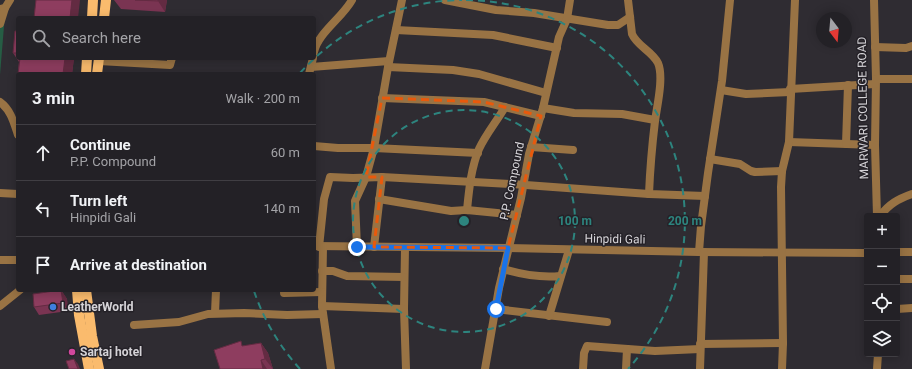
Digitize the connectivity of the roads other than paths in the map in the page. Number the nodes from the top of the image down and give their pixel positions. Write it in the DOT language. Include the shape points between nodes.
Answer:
graph roads {
  1 [pos="10,0"];
  2 [pos="94,0"];
  3 [pos="106,0"];
  4 [pos="352,0"];
  5 [pos="402,0"];
  6 [pos="445,0"];
  7 [pos="570,0"];
  8 [pos="628,0"];
  9 [pos="730,0"];
  10 [pos="795,0"];
  11 [pos="874,0"];
  12 [pos="3,8"];
  13 [pos="92,16"];
  14 [pos="104,16"];
  15 [pos="630,17"];
  16 [pos="567,19"];
  17 [pos="0,24"];
  18 [pos="396,30"];
  19 [pos="316,44"];
  20 [pos="912,46"];
  21 [pos="875,47"];
  22 [pos="557,48"];
  23 [pos="88,60"];
  24 [pos="99,60"];
  25 [pos="171,60"];
  26 [pos="313,60"];
  27 [pos="388,64"];
  28 [pos="310,71"];
  29 [pos="86,72"];
  30 [pos="97,72"];
  31 [pos="912,79"];
  32 [pos="876,81"];
  33 [pos="848,85"];
  34 [pos="721,90"];
  35 [pos="790,91"];
  36 [pos="546,93"];
  37 [pos="382,98"];
  38 [pos="0,102"];
  39 [pos="505,107"];
  40 [pos="542,112"];
  41 [pos="655,120"];
  42 [pos="16,130"];
  43 [pos="789,142"];
  44 [pos="846,144"];
  45 [pos="875,145"];
  46 [pos="316,146"];
  47 [pos="531,147"];
  48 [pos="374,148"];
  49 [pos="573,150"];
  50 [pos="478,153"];
  51 [pos="710,159"];
  52 [pos="782,171"];
  53 [pos="366,177"];
  54 [pos="382,177"];
  55 [pos="471,182"];
  56 [pos="524,184"];
  57 [pos="0,192"];
  58 [pos="16,194"];
  59 [pos="649,194"];
  60 [pos="912,194"];
  61 [pos="705,196"];
  62 [pos="379,199"];
  63 [pos="467,210"];
  64 [pos="878,213"];
  65 [pos="881,213"];
  66 [pos="517,215"];
  67 [pos="319,247"];
  68 [pos="357,247"];
  69 [pos="374,247"];
  70 [pos="405,248"];
  71 [pos="508,248"];
  72 [pos="569,250"];
  73 [pos="702,252"];
  74 [pos="782,252"];
  75 [pos="900,252"];
  76 [pos="912,252"];
  77 [pos="864,253"];
  78 [pos="0,260"];
  79 [pos="16,260"];
  80 [pos="504,269"];
  81 [pos="322,271"];
  82 [pos="560,276"];
  83 [pos="404,277"];
  84 [pos="900,279"];
  85 [pos="912,279"];
  86 [pos="18,292"];
  87 [pos="76,292"];
  88 [pos="86,292"];
  89 [pos="216,292"];
  90 [pos="322,292"];
  91 [pos="284,293"];
  92 [pos="0,306"];
  93 [pos="912,308"];
  94 [pos="404,309"];
  95 [pos="496,309"];
  96 [pos="900,309"];
  97 [pos="322,310"];
  98 [pos="215,313"];
  99 [pos="549,316"];
  100 [pos="607,322"];
  101 [pos="134,325"];
  102 [pos="783,343"];
  103 [pos="700,347"];
  104 [pos="627,349"];
  105 [pos="878,357"];
  106 [pos="90,369"];
  107 [pos="100,369"];
  108 [pos="331,369"];
  109 [pos="406,369"];
  110 [pos="485,369"];
  111 [pos="583,369"];
  112 [pos="626,369"];
  113 [pos="700,369"];
  114 [pos="782,369"];
  115 [pos="877,369"];
  1 -- 12 [label="street"];
  2 -- 13 [label="main road"];
  3 -- 14 [label="main road"];
  4 -- 19 [label="street"];
  5 -- 18 [label="street"];
  6 -- 16 [label="street" via="496,10"];
  7 -- 16 [label="street, P.P. Compound"];
  8 -- 15 [label="street"];
  9 -- 34 [label="street"];
  10 -- 35 [label="street"];
  11 -- 21 [label="street, MARWARI COLLEGE ROAD"];
  12 -- 17 [label="street"];
  15 -- 16 [label="street" via="613,26"];
  15 -- 41 [label="street" via="634,39 658,63 659,88"];
  16 -- 22 [label="street, P.P. Compound"];
  18 -- 22 [label="street" via="493,34"];
  18 -- 27 [label="street"];
  20 -- 21 [label="street"];
  21 -- 32 [label="street, MARWARI COLLEGE ROAD"];
  22 -- 36 [label="street, P.P. Compound"];
  23 -- 29 [label="main road"];
  24 -- 25 [label="street" via="170,65"];
  24 -- 30 [label="main road"];
  26 -- 28 [label="street"];
  27 -- 28 [label="street"];
  27 -- 36 [label="street" via="479,74"];
  27 -- 37 [label="street"];
  31 -- 32 [label="street"];
  32 -- 33 [label="street"];
  32 -- 45 [label="street, MARWARI COLLEGE ROAD"];
  33 -- 35 [label="street"];
  33 -- 44 [label="street"];
  34 -- 35 [label="street" via="746,94"];
  34 -- 51 [label="street"];
  35 -- 43 [label="street"];
  36 -- 40 [label="street, P.P. Compound"];
  37 -- 39 [label="street" via="472,101"];
  37 -- 48 [label="street"];
  38 -- 42 [label="street" via="5,106"];
  39 -- 40 [label="street"];
  39 -- 50 [label="street"];
  40 -- 41 [label="street" via="622,114"];
  40 -- 47 [label="street, P.P. Compound"];
  41 -- 59 [label="street"];
  43 -- 44 [label="street"];
  43 -- 52 [label="street"];
  44 -- 45 [label="street"];
  45 -- 64 [label="street, MARWARI COLLEGE ROAD"];
  46 -- 48 [label="street"];
  47 -- 49 [label="street"];
  47 -- 56 [label="street, P.P. Compound"];
  48 -- 50 [label="street"];
  48 -- 53 [label="street"];
  50 -- 55 [label="street"];
  51 -- 52 [label="street" via="740,164 755,172"];
  51 -- 61 [label="street"];
  52 -- 74 [label="street"];
  53 -- 54 [label="street"];
  53 -- 67 [label="street" via="330,177 324,199"];
  53 -- 68 [label="street" via="355,200"];
  54 -- 55 [label="street"];
  54 -- 62 [label="street"];
  55 -- 56 [label="street"];
  55 -- 63 [label="street"];
  56 -- 59 [label="street"];
  56 -- 66 [label="street, P.P. Compound"];
  57 -- 58 [label="street"];
  59 -- 61 [label="street"];
  60 -- 65 [label="street" via="885,208"];
  61 -- 73 [label="street"];
  62 -- 63 [label="street" via="451,211"];
  62 -- 69 [label="street"];
  63 -- 66 [label="street"];
  66 -- 71 [label="street, P.P. Compound"];
  67 -- 68 [label="street, Hinpidi Gali"];
  67 -- 81 [label="street"];
  68 -- 69 [label="street, Hinpidi Gali"];
  69 -- 70 [label="street, Hinpidi Gali"];
  70 -- 71 [label="street, Hinpidi Gali"];
  70 -- 83 [label="street"];
  71 -- 72 [label="street, Hinpidi Gali"];
  71 -- 80 [label="street, P.P. Compound"];
  72 -- 73 [label="street, Hinpidi Gali"];
  72 -- 82 [label="street"];
  73 -- 74 [label="street, Hinpidi Gali"];
  73 -- 103 [label="street"];
  74 -- 77 [label="street, Hinpidi Gali"];
  74 -- 102 [label="street"];
  75 -- 76 [label="street"];
  78 -- 79 [label="street"];
  80 -- 82 [label="street" via="528,276"];
  80 -- 95 [label="street, P.P. Compound"];
  81 -- 83 [label="street" via="351,276"];
  81 -- 90 [label="street"];
  82 -- 99 [label="street"];
  83 -- 94 [label="street"];
  84 -- 85 [label="street"];
  86 -- 92 [label="street"];
  87 -- 106 [label="main road"];
  88 -- 107 [label="main road" via="92,336"];
  89 -- 98 [label="street"];
  90 -- 91 [label="street"];
  90 -- 97 [label="street"];
  93 -- 96 [label="street"];
  94 -- 97 [label="street"];
  94 -- 109 [label="street"];
  95 -- 99 [label="street"];
  95 -- 110 [label="street, P.P. Compound"];
  97 -- 98 [label="street" via="287,315"];
  97 -- 108 [label="street"];
  98 -- 101 [label="street" via="178,322"];
  99 -- 100 [label="street"];
  102 -- 103 [label="street"];
  102 -- 114 [label="street"];
  103 -- 104 [label="street" via="655,351"];
  103 -- 113 [label="street"];
  104 -- 111 [label="street" via="588,346 584,353"];
  104 -- 112 [label="street"];
  105 -- 115 [label="street"];
}
